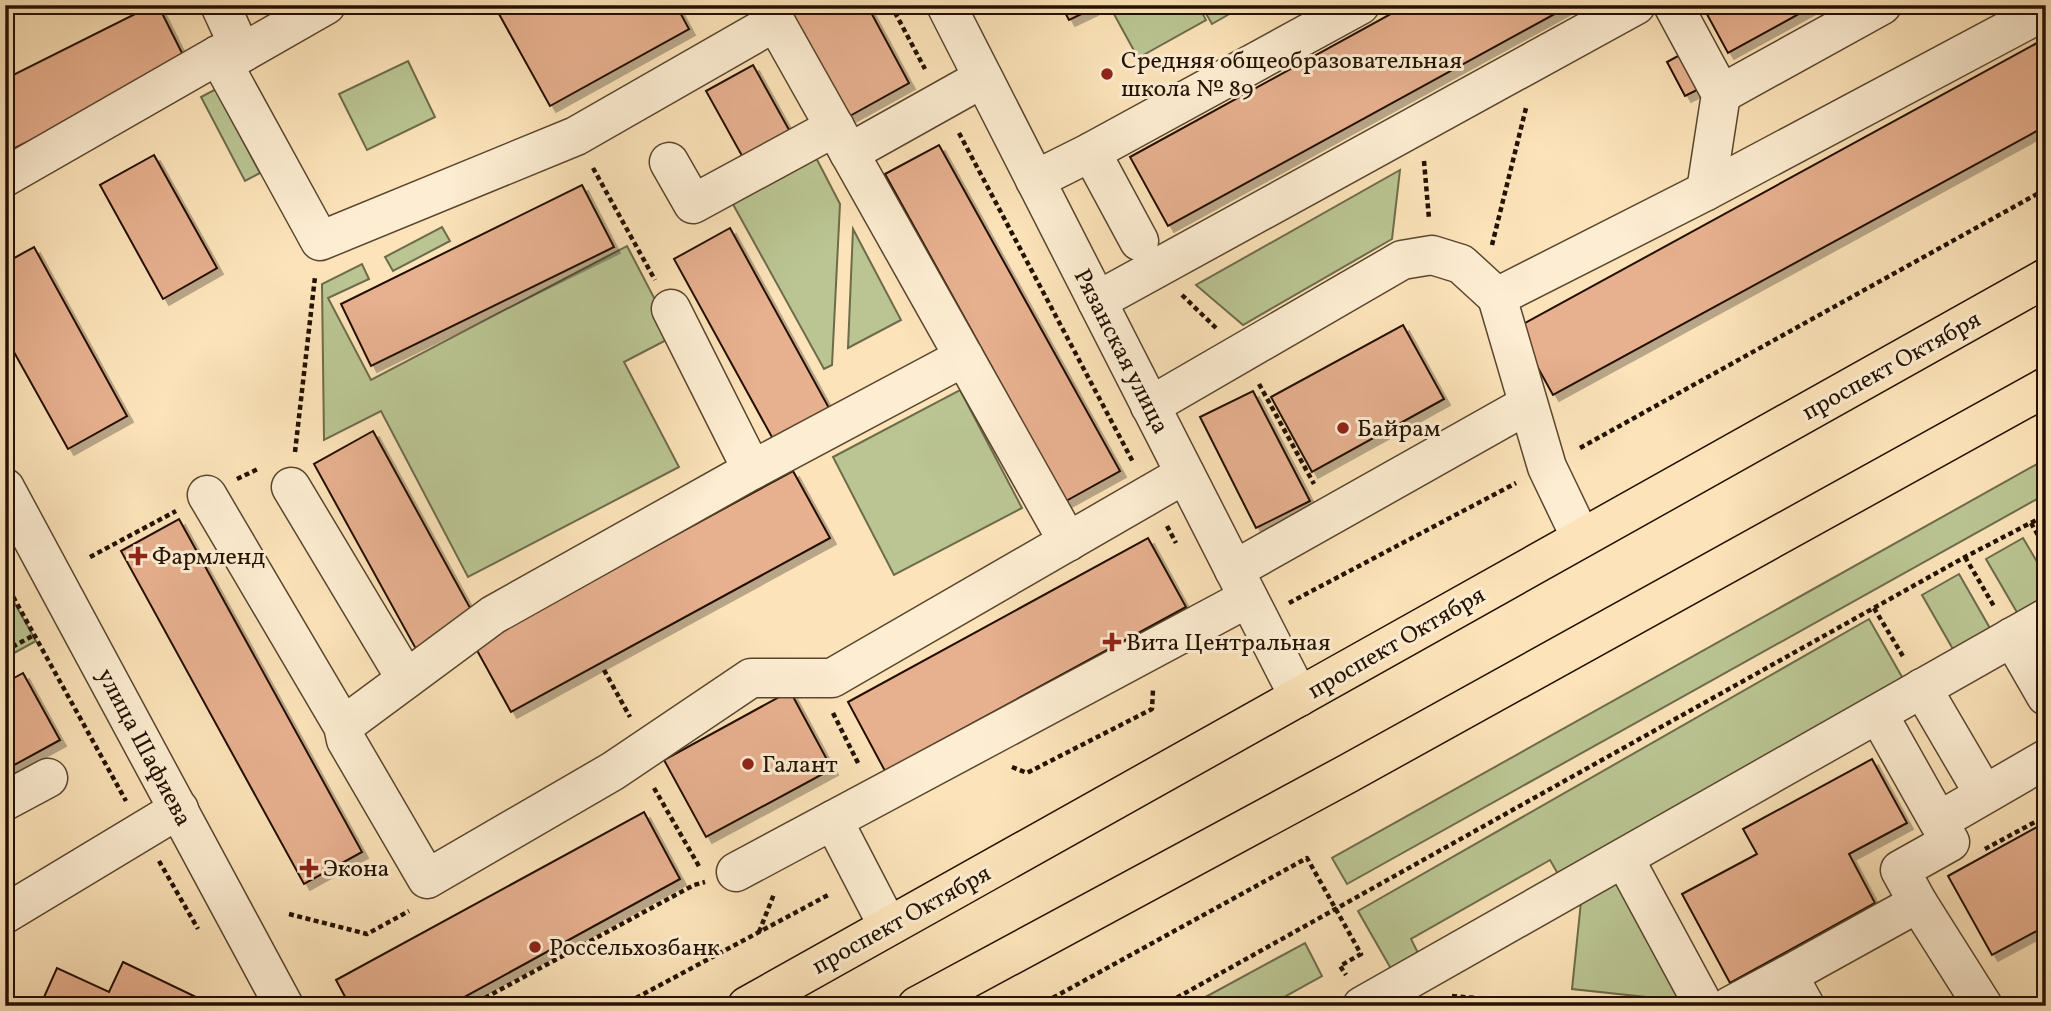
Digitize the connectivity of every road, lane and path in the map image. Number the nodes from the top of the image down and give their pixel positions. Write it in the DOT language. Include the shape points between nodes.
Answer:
graph roads {
  1 [pos="220,5"];
  2 [pos="326,5"];
  3 [pos="891,5"];
  4 [pos="946,5"];
  5 [pos="1360,5"];
  6 [pos="1636,5"];
  7 [pos="1673,5"];
  8 [pos="1882,5"];
  9 [pos="2046,10"];
  10 [pos="771,14"];
  11 [pos="230,54"];
  12 [pos="1538,59"];
  13 [pos="983,78"];
  14 [pos="1721,94"];
  15 [pos="942,101"];
  16 [pos="1421,122"];
  17 [pos="576,136"];
  18 [pos="842,140"];
  19 [pos="1091,152"];
  20 [pos="669,162"];
  21 [pos="5,177"];
  22 [pos="1035,180"];
  23 [pos="2046,189"];
  24 [pos="1706,191"];
  25 [pos="320,241"];
  26 [pos="1139,241"];
  27 [pos="1432,255"];
  28 [pos="2046,278"];
  29 [pos="1490,290"];
  30 [pos="1097,301"];
  31 [pos="671,309"];
  32 [pos="964,357"];
  33 [pos="2046,387"];
  34 [pos="1527,405"];
  35 [pos="1150,406"];
  36 [pos="1547,467"];
  37 [pos="752,470"];
  38 [pos="1185,474"];
  39 [pos="291,486"];
  40 [pos="5,488"];
  41 [pos="1150,494"];
  42 [pos="207,495"];
  43 [pos="2046,514"];
  44 [pos="2031,523"];
  45 [pos="1581,538"];
  46 [pos="18,542"];
  47 [pos="1068,542"];
  48 [pos="2046,549"];
  49 [pos="1183,555"];
  50 [pos="1965,557"];
  51 [pos="5,582"];
  52 [pos="1247,595"];
  53 [pos="1874,608"];
  54 [pos="2046,618"];
  55 [pos="34,635"];
  56 [pos="2012,637"];
  57 [pos="5,651"];
  58 [pos="604,670"];
  59 [pos="816,677"];
  60 [pos="406,679"];
  61 [pos="1922,688"];
  62 [pos="2046,696"];
  63 [pos="1299,697"];
  64 [pos="1152,709"];
  65 [pos="1878,714"];
  66 [pos="343,726"];
  67 [pos="2046,759"];
  68 [pos="648,763"];
  69 [pos="1027,773"];
  70 [pos="48,778"];
  71 [pos="1984,794"];
  72 [pos="875,798"];
  73 [pos="5,801"];
  74 [pos="179,809"];
  75 [pos="833,820"];
  76 [pos="1939,821"];
  77 [pos="142,831"];
  78 [pos="1624,858"];
  79 [pos="736,872"];
  80 [pos="862,877"];
  81 [pos="775,890"];
  82 [pos="1918,903"];
  83 [pos="1336,910"];
  84 [pos="5,914"];
  85 [pos="289,914"];
  86 [pos="888,926"];
  87 [pos="759,932"];
  88 [pos="367,934"];
  89 [pos="202,936"];
  90 [pos="1796,990"];
  91 [pos="1378,1002"];
  92 [pos="284,1006"];
  93 [pos="471,1006"];
  94 [pos="621,1006"];
  95 [pos="747,1006"];
  96 [pos="917,1006"];
  97 [pos="1038,1006"];
  98 [pos="1162,1006"];
  99 [pos="1570,1006"];
  100 [pos="1703,1006"];
  101 [pos="1730,1006"];
  102 [pos="1983,1006"];
  1 -- 11 [label="street"];
  2 -- 11 [label="street"];
  3 -- 15 [label="path"];
  4 -- 13 [label="street, Рязанская улица"];
  5 -- 19 [label="street"];
  6 -- 12 [label="street"];
  7 -- 14 [label="street"];
  8 -- 14 [label="street"];
  9 -- 24 [label="street"];
  10 -- 17 [label="street"];
  10 -- 18 [label="street"];
  11 -- 21 [label="street"];
  11 -- 25 [label="street"];
  12 -- 16 [label="street"];
  12 -- 29 [label="path"];
  13 -- 15 [label="street"];
  13 -- 22 [label="street, Рязанская улица"];
  14 -- 24 [label="street"];
  15 -- 18 [label="street"];
  15 -- 41 [label="path"];
  16 -- 27 [label="path"];
  16 -- 30 [label="street"];
  17 -- 25 [label="street"];
  17 -- 31 [label="path"];
  18 -- 20 [label="street" via="693,204"];
  18 -- 32 [label="street"];
  19 -- 22 [label="street"];
  19 -- 26 [label="street"];
  22 -- 30 [label="street, Рязанская улица"];
  23 -- 36 [label="path"];
  24 -- 29 [label="street"];
  25 -- 39 [label="path"];
  27 -- 29 [label="street" via="1461,264"];
  27 -- 35 [label="street" via="1402,261"];
  28 -- 45 [label="main road, проспект Октября"];
  29 -- 34 [label="street"];
  30 -- 35 [label="street, Рязанская улица"];
  31 -- 37 [label="street"];
  32 -- 37 [label="street"];
  32 -- 47 [label="street"];
  33 -- 96 [label="main road"];
  34 -- 36 [label="street"];
  34 -- 52 [label="street"];
  35 -- 38 [label="street, Рязанская улица"];
  36 -- 45 [label="street"];
  36 -- 52 [label="path"];
  37 -- 60 [label="street" via="493,615"];
  38 -- 41 [label="street"];
  38 -- 52 [label="street, Рязанская улица"];
  39 -- 60 [label="street"];
  40 -- 46 [label="street, улица Шафиева"];
  41 -- 47 [label="street"];
  41 -- 49 [label="path"];
  42 -- 66 [label="street"];
  43 -- 44 [label="path"];
  44 -- 48 [label="path"];
  44 -- 50 [label="path"];
  45 -- 63 [label="main road, проспект Октября"];
  46 -- 74 [label="street, улица Шафиева"];
  47 -- 59 [label="street" via="832,678"];
  50 -- 53 [label="path"];
  50 -- 56 [label="path"];
  51 -- 55 [label="path"];
  52 -- 63 [label="street, Рязанская улица"];
  52 -- 72 [label="street"];
  53 -- 61 [label="path"];
  53 -- 83 [label="path"];
  54 -- 56 [label="street"];
  55 -- 57 [label="path"];
  55 -- 77 [label="path"];
  56 -- 61 [label="street"];
  56 -- 62 [label="street"];
  58 -- 68 [label="path"];
  59 -- 68 [label="street" via="751,678"];
  59 -- 72 [label="path"];
  60 -- 66 [label="street"];
  61 -- 65 [label="street"];
  61 -- 71 [label="street"];
  63 -- 86 [label="main road, проспект Октября"];
  64 -- 69 [label="path"];
  65 -- 76 [label="street"];
  65 -- 78 [label="street"];
  66 -- 68 [label="street" via="346,740 427,879 613,771"];
  67 -- 71 [label="street"];
  68 -- 93 [label="path" via="707,881"];
  70 -- 73 [label="street"];
  71 -- 76 [label="street"];
  72 -- 75 [label="street"];
  74 -- 77 [label="street"];
  74 -- 92 [label="street, улица Шафиева"];
  75 -- 79 [label="street"];
  75 -- 80 [label="street"];
  76 -- 82 [label="street" via="1950,842 1900,870"];
  77 -- 84 [label="street"];
  77 -- 89 [label="path"];
  78 -- 91 [label="street"];
  78 -- 100 [label="street"];
  80 -- 86 [label="street"];
  80 -- 87 [label="path"];
  81 -- 87 [label="path"];
  82 -- 90 [label="street"];
  82 -- 102 [label="street"];
  83 -- 91 [label="path" via="1361,954 1340,966"];
  83 -- 97 [label="path" via="1307,858"];
  83 -- 98 [label="path"];
  85 -- 88 [label="path"];
  86 -- 95 [label="main road, проспект Октября"];
  87 -- 94 [label="path"];
  90 -- 101 [label="street"];
  91 -- 99 [label="path"];
}
